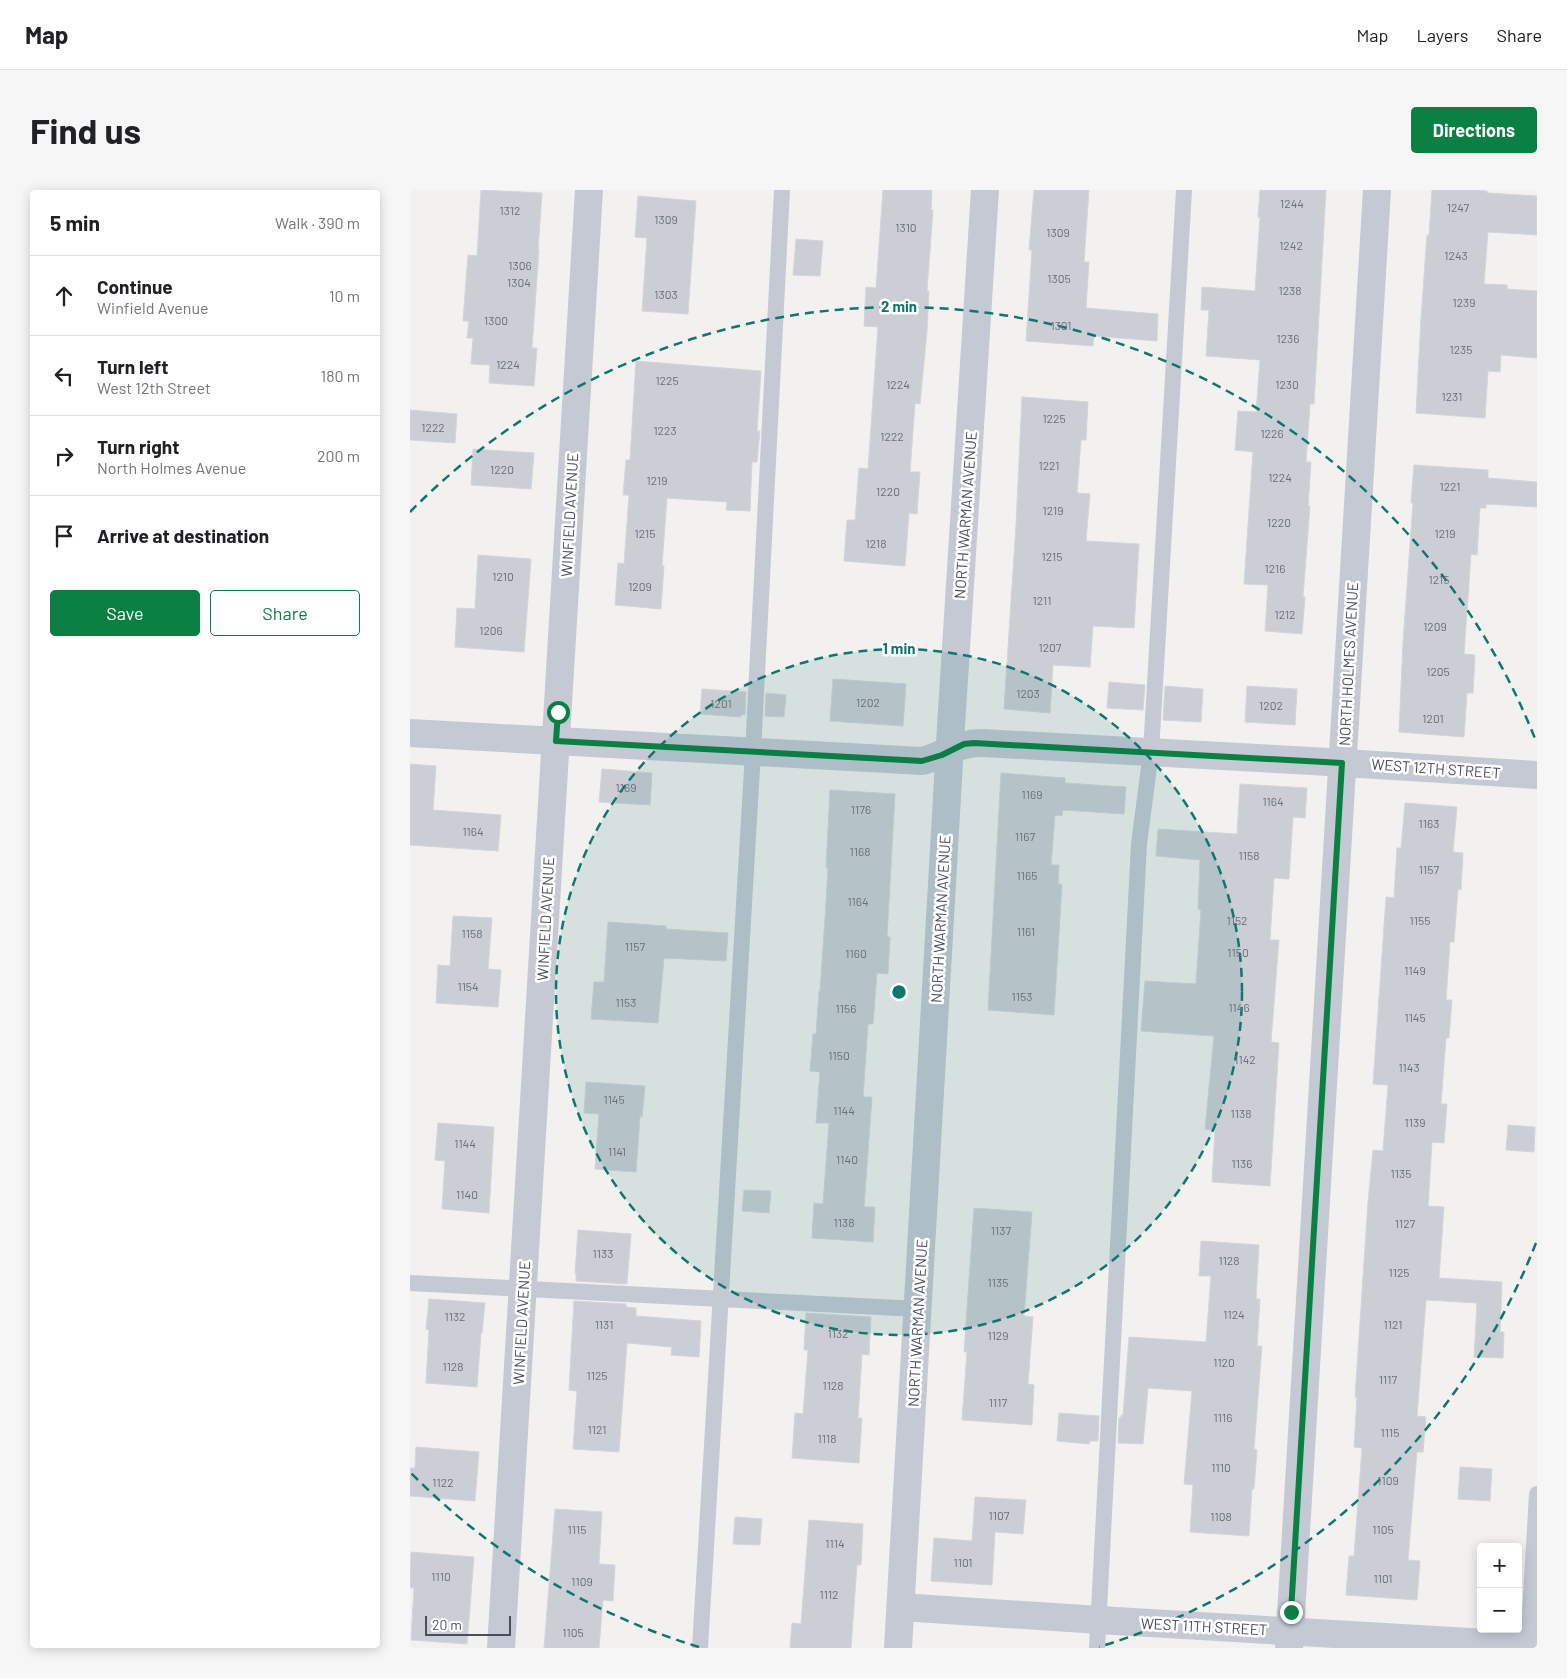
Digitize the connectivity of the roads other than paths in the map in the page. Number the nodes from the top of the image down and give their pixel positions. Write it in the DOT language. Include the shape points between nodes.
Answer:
graph roads {
  1 [pos="589,190"];
  2 [pos="782,190"];
  3 [pos="985,190"];
  4 [pos="1184,190"];
  5 [pos="1377,190"];
  6 [pos="410,733"];
  7 [pos="556,741"];
  8 [pos="950,751"];
  9 [pos="753,752"];
  10 [pos="1151,752"];
  11 [pos="1342,763"];
  12 [pos="1537,775"];
  13 [pos="410,1283"];
  14 [pos="523,1288"];
  15 [pos="722,1298"];
  16 [pos="918,1309"];
  17 [pos="1537,1494"];
  18 [pos="901,1607"];
  19 [pos="1099,1620"];
  20 [pos="1290,1640"];
  21 [pos="1531,1646"];
  22 [pos="501,1648"];
  23 [pos="700,1648"];
  24 [pos="898,1648"];
  25 [pos="1097,1648"];
  1 -- 7 [label="street, WINFIELD AVENUE"];
  2 -- 9 [label="lane"];
  3 -- 8 [label="street, NORTH WARMAN AVENUE"];
  4 -- 10 [label="lane"];
  5 -- 11 [label="street, NORTH HOLMES AVENUE"];
  6 -- 7 [label="street, WEST 12TH STREET"];
  7 -- 9 [label="street, WEST 12TH STREET"];
  7 -- 14 [label="street, WINFIELD AVENUE"];
  8 -- 9 [label="street, WEST 12TH STREET" via="922,761"];
  8 -- 10 [label="street, WEST 12TH STREET" via="974,743"];
  8 -- 16 [label="street, NORTH WARMAN AVENUE"];
  9 -- 15 [label="lane"];
  10 -- 11 [label="street, WEST 12TH STREET"];
  10 -- 19 [label="lane" via="1139,854"];
  11 -- 12 [label="street, WEST 12TH STREET"];
  11 -- 20 [label="street, NORTH HOLMES AVENUE"];
  13 -- 14 [label="lane"];
  14 -- 15 [label="lane"];
  14 -- 22 [label="street, WINFIELD AVENUE"];
  15 -- 16 [label="lane"];
  15 -- 23 [label="lane"];
  16 -- 18 [label="street, NORTH WARMAN AVENUE"];
  17 -- 21 [label="lane"];
  18 -- 19 [label="street, WEST 11TH STREET"];
  18 -- 24 [label="street, NORTH WARMAN AVENUE"];
  19 -- 20 [label="street, WEST 11TH STREET"];
  19 -- 25 [label="lane"];
  20 -- 21 [label="street, WEST 11TH STREET"];
}
